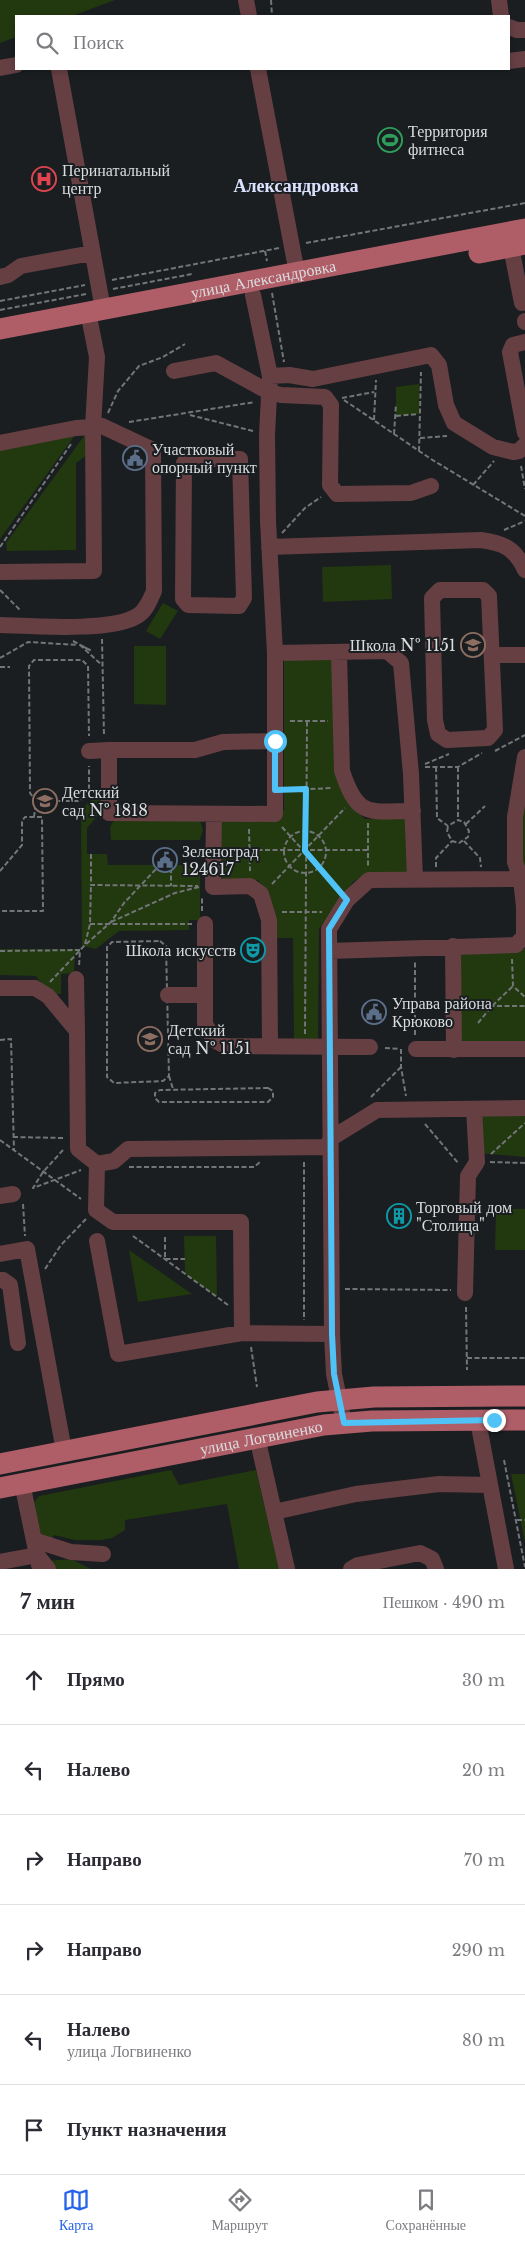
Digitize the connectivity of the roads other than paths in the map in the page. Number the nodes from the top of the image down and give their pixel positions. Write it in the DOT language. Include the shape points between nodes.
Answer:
graph roads {
  1 [pos="246,0"];
  2 [pos="499,0"];
  3 [pos="249,15"];
  4 [pos="501,15"];
  5 [pos="510,27"];
  6 [pos="525,30"];
  7 [pos="525,59"];
  8 [pos="510,61"];
  9 [pos="15,65"];
  10 [pos="0,68"];
  11 [pos="60,70"];
  12 [pos="258,70"];
  13 [pos="517,238"];
  14 [pos="92,252"];
  15 [pos="297,273"];
  16 [pos="0,277"];
  17 [pos="253,295"];
  18 [pos="522,303"];
  19 [pos="94,316"];
  20 [pos="0,329"];
  21 [pos="525,342"];
  22 [pos="0,343"];
  23 [pos="174,371"];
  24 [pos="269,389"];
  25 [pos="93,426"];
  26 [pos="525,433"];
  27 [pos="0,443"];
  28 [pos="516,448"];
  29 [pos="430,486"];
  30 [pos="268,521"];
  31 [pos="242,522"];
  32 [pos="269,547"];
  33 [pos="525,570"];
  34 [pos="0,572"];
  35 [pos="0,625"];
  36 [pos="275,653"];
  37 [pos="339,653"];
  38 [pos="494,655"];
  39 [pos="525,655"];
  40 [pos="275,741"];
  41 [pos="109,750"];
  42 [pos="89,751"];
  43 [pos="525,757"];
  44 [pos="413,811"];
  45 [pos="214,814"];
  46 [pos="521,878"];
  47 [pos="415,879"];
  48 [pos="525,914"];
  49 [pos="203,924"];
  50 [pos="453,946"];
  51 [pos="329,950"];
  52 [pos="76,979"];
  53 [pos="0,988"];
  54 [pos="168,995"];
  55 [pos="205,995"];
  56 [pos="77,1031"];
  57 [pos="270,1046"];
  58 [pos="329,1046"];
  59 [pos="370,1047"];
  60 [pos="408,1049"];
  61 [pos="525,1049"];
  62 [pos="454,1050"];
  63 [pos="525,1108"];
  64 [pos="474,1109"];
  65 [pos="330,1143"];
  66 [pos="97,1164"];
  67 [pos="97,1242"];
  68 [pos="0,1254"];
  69 [pos="0,1280"];
  70 [pos="465,1293"];
  71 [pos="242,1333"];
  72 [pos="332,1334"];
  73 [pos="18,1344"];
  74 [pos="525,1396"];
  75 [pos="338,1400"];
  76 [pos="478,1420"];
  77 [pos="525,1420"];
  78 [pos="344,1423"];
  79 [pos="257,1436"];
  80 [pos="64,1450"];
  81 [pos="0,1464"];
  82 [pos="22,1483"];
  83 [pos="489,1485"];
  84 [pos="0,1488"];
  85 [pos="274,1512"];
  86 [pos="103,1554"];
  87 [pos="37,1555"];
  88 [pos="0,1562"];
  89 [pos="48,1569"];
  90 [pos="287,1569"];
  91 [pos="351,1569"];
  92 [pos="436,1569"];
  93 [pos="506,1569"];
  1 -- 3 [label="lane"];
  2 -- 4 [label="lane"];
  5 -- 6 [label="lane"];
  7 -- 8 [label="lane"];
  9 -- 10 [label="lane"];
  11 -- 14 [label="lane"];
  12 -- 15 [label="lane"];
  13 -- 15 [label="main road, улица Александровка"];
  13 -- 17 [label="main road, улица Александровка"];
  13 -- 18 [label="lane"];
  14 -- 16 [label="lane" via="21,266"];
  14 -- 19 [label="lane" via="98,282"];
  15 -- 19 [label="main road, улица Александровка"];
  17 -- 19 [label="main road, улица Александровка"];
  17 -- 24 [label="lane"];
  19 -- 20 [label="main road, улица Александровка"];
  19 -- 22 [label="main road, улица Александровка"];
  19 -- 25 [label="lane" via="97,357"];
  21 -- 26 [label="lane" via="513,345 510,352"];
  23 -- 24 [label="lane" via="216,363"];
  24 -- 28 [label="lane" via="289,375 313,379 431,355 439,365 446,405 454,423 469,434"];
  24 -- 29 [label="lane" via="281,395 325,397 331,405 330,485 338,494 411,493"];
  24 -- 30 [label="lane"];
  25 -- 27 [label="lane"];
  25 -- 34 [label="lane" via="94,571"];
  25 -- 35 [label="lane" via="153,450 154,591 139,615 127,622"];
  30 -- 31 [label="lane"];
  30 -- 32 [label="lane"];
  31 -- 31 [label="lane" via="244,598 239,606 188,605 183,599 184,463 188,459 240,459"];
  32 -- 33 [label="lane" via="481,540 502,543 520,558"];
  32 -- 36 [label="lane"];
  36 -- 37 [label="lane"];
  36 -- 40 [label="lane"];
  37 -- 44 [label="lane" via="342,771 351,794 368,811"];
  37 -- 44 [label="lane" via="387,652 401,664"];
  38 -- 38 [label="lane" via="495,730 488,738 447,740 438,734 435,720 432,598 440,590 483,590 489,596"];
  38 -- 39 [label="lane"];
  40 -- 41 [label="lane" via="223,742 195,750"];
  40 -- 45 [label="lane" via="275,814"];
  41 -- 42 [label="lane"];
  41 -- 45 [label="lane" via="109,813"];
  43 -- 46 [label="lane" via="516,817 515,862"];
  44 -- 47 [label="lane"];
  45 -- 57 [label="lane" via="207,887 256,890 269,920"];
  46 -- 47 [label="lane"];
  46 -- 48 [label="lane"];
  47 -- 51 [label="lane" via="369,880 342,906 329,929"];
  48 -- 50 [label="lane" via="524,936 516,945"];
  49 -- 55 [label="lane"];
  50 -- 51 [label="lane"];
  50 -- 62 [label="lane"];
  51 -- 58 [label="lane"];
  52 -- 56 [label="lane"];
  53 -- 56 [label="lane" via="35,988 48,996"];
  54 -- 55 [label="lane"];
  55 -- 57 [label="lane" via="205,1024 214,1040 225,1046"];
  56 -- 66 [label="lane" via="78,1149"];
  57 -- 58 [label="lane"];
  58 -- 59 [label="lane"];
  58 -- 65 [label="lane"];
  60 -- 62 [label="lane"];
  61 -- 62 [label="lane"];
  63 -- 64 [label="lane"];
  64 -- 65 [label="lane" via="377,1110"];
  64 -- 70 [label="lane" via="475,1167"];
  65 -- 66 [label="lane" via="304,1148 128,1149 114,1161"];
  65 -- 72 [label="lane"];
  66 -- 71 [label="lane" via="96,1210 113,1222 241,1222"];
  67 -- 71 [label="lane" via="118,1354"];
  68 -- 80 [label="lane" via="27,1250"];
  69 -- 73 [label="lane" via="10,1285"];
  71 -- 72 [label="lane"];
  72 -- 75 [label="lane"];
  74 -- 75 [label="main road, улица Логвиненко"];
  75 -- 78 [label="lane"];
  75 -- 80 [label="main road, улица Логвиненко"];
  76 -- 77 [label="main road, улица Логвиненко"];
  76 -- 78 [label="main road, улица Логвиненко"];
  76 -- 83 [label="lane"];
  78 -- 79 [label="main road, улица Логвиненко"];
  79 -- 82 [label="main road, улица Логвиненко"];
  79 -- 85 [label="lane"];
  80 -- 81 [label="main road, улица Логвиненко"];
  82 -- 84 [label="main road, улица Логвиненко"];
  82 -- 87 [label="lane"];
  83 -- 85 [label="lane" via="439,1484 375,1492"];
  83 -- 93 [label="lane"];
  85 -- 90 [label="lane"];
  86 -- 87 [label="lane"];
  87 -- 88 [label="lane"];
  87 -- 89 [label="lane"];
  91 -- 92 [label="lane" via="420,1553 432,1559"];
}
